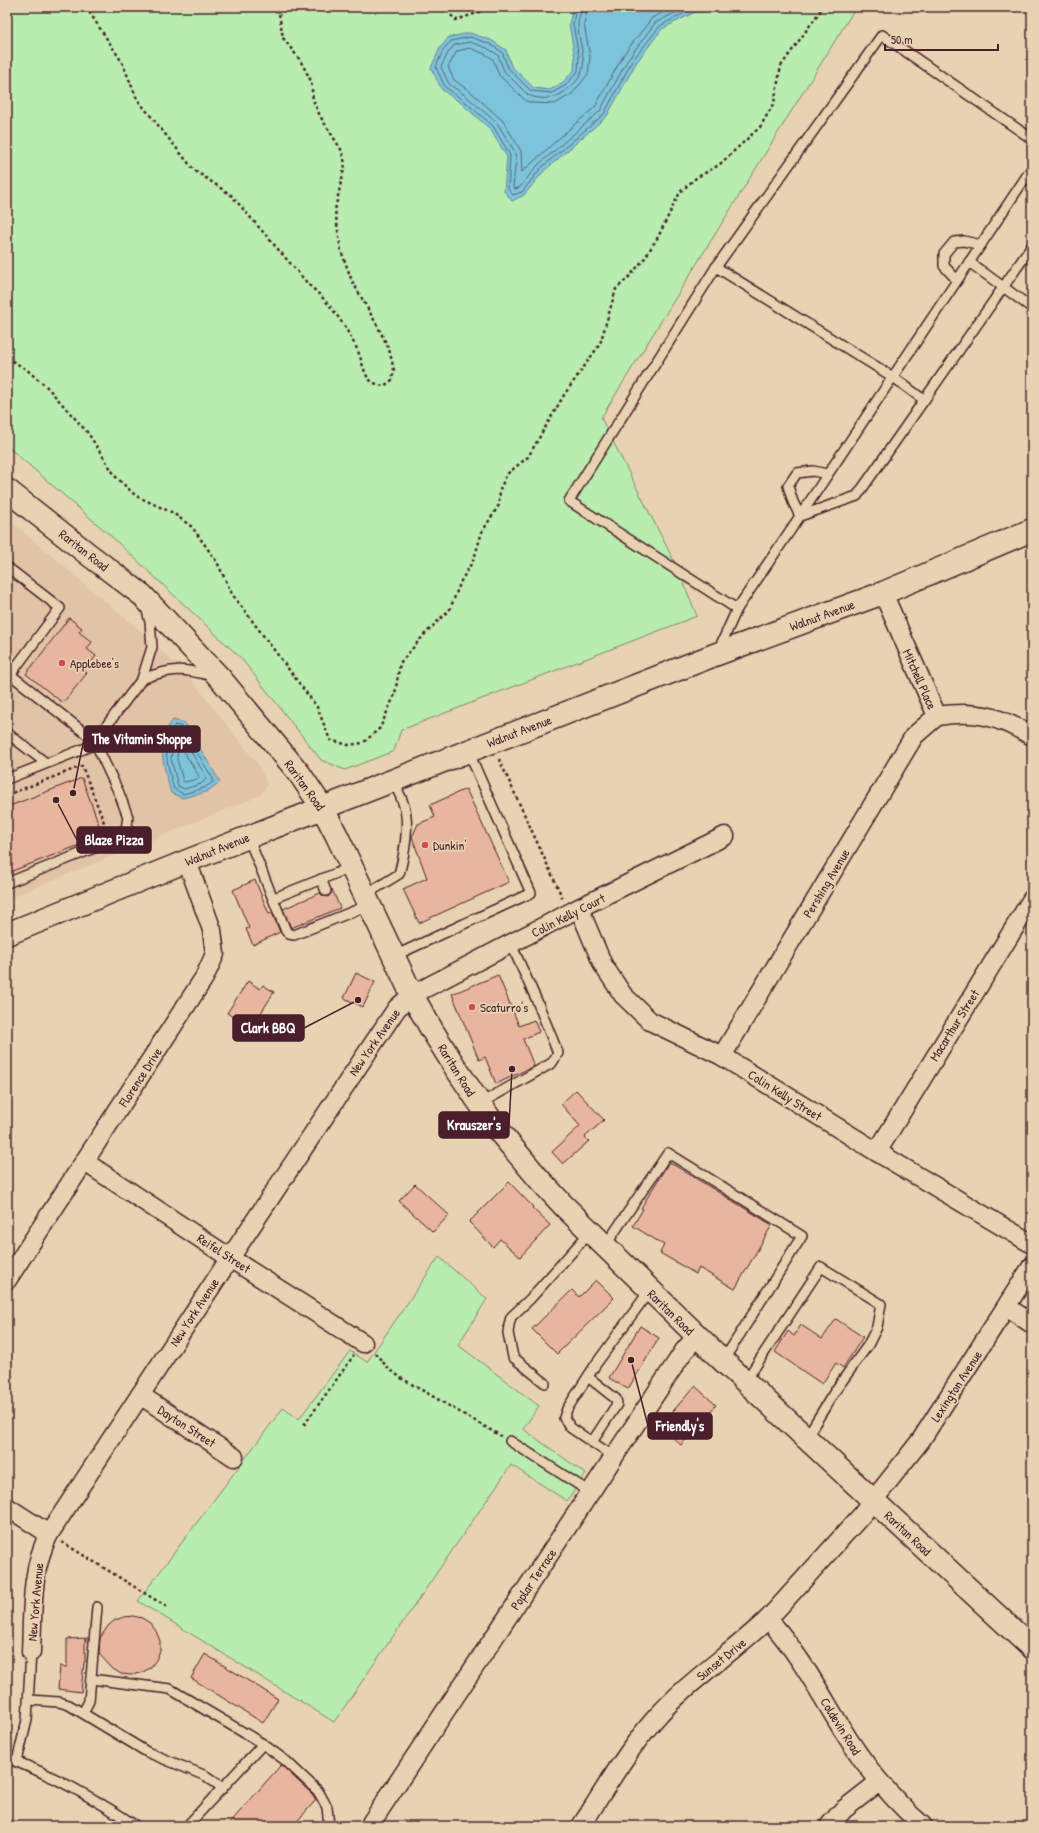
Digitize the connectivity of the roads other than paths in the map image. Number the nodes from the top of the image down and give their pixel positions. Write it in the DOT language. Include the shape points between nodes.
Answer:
graph roads {
  1 [pos="1032,139"];
  2 [pos="1032,168"];
  3 [pos="981,245"];
  4 [pos="1032,246"];
  5 [pos="969,262"];
  6 [pos="716,267"];
  7 [pos="957,280"];
  8 [pos="1004,286"];
  9 [pos="1032,308"];
  10 [pos="893,377"];
  11 [pos="924,400"];
  12 [pos="827,474"];
  13 [pos="7,490"];
  14 [pos="800,516"];
  15 [pos="1032,530"];
  16 [pos="7,567"];
  17 [pos="883,593"];
  18 [pos="142,595"];
  19 [pos="737,609"];
  20 [pos="717,654"];
  21 [pos="9,674"];
  22 [pos="220,678"];
  23 [pos="142,679"];
  24 [pos="937,716"];
  25 [pos="7,733"];
  26 [pos="1032,736"];
  27 [pos="94,740"];
  28 [pos="468,751"];
  29 [pos="46,763"];
  30 [pos="7,779"];
  31 [pos="393,780"];
  32 [pos="322,808"];
  33 [pos="725,836"];
  34 [pos="248,837"];
  35 [pos="187,861"];
  36 [pos="352,867"];
  37 [pos="321,879"];
  38 [pos="7,884"];
  39 [pos="326,891"];
  40 [pos="274,898"];
  41 [pos="1032,899"];
  42 [pos="367,900"];
  43 [pos="334,908"];
  44 [pos="574,911"];
  45 [pos="338,916"];
  46 [pos="7,934"];
  47 [pos="511,944"];
  48 [pos="394,956"];
  49 [pos="412,995"];
  50 [pos="722,1056"];
  51 [pos="479,1104"];
  52 [pos="877,1152"];
  53 [pos="85,1162"];
  54 [pos="598,1239"];
  55 [pos="1032,1244"];
  56 [pos="230,1258"];
  57 [pos="1032,1266"];
  58 [pos="7,1280"];
  59 [pos="650,1290"];
  60 [pos="1007,1307"];
  61 [pos="1032,1324"];
  62 [pos="697,1336"];
  63 [pos="363,1343"];
  64 [pos="723,1361"];
  65 [pos="588,1377"];
  66 [pos="745,1382"];
  67 [pos="545,1383"];
  68 [pos="140,1395"];
  69 [pos="806,1438"];
  70 [pos="510,1441"];
  71 [pos="592,1442"];
  72 [pos="234,1457"];
  73 [pos="614,1457"];
  74 [pos="590,1492"];
  75 [pos="874,1501"];
  76 [pos="7,1507"];
  77 [pos="49,1534"];
  78 [pos="97,1607"];
  79 [pos="768,1619"];
  80 [pos="1032,1648"];
  81 [pos="31,1652"];
  82 [pos="91,1679"];
  83 [pos="29,1700"];
  84 [pos="83,1713"];
  85 [pos="263,1744"];
  86 [pos="7,1758"];
  87 [pos="17,1761"];
  88 [pos="879,1782"];
  89 [pos="223,1788"];
  90 [pos="371,1823"];
  91 [pos="136,1826"];
  92 [pos="187,1826"];
  93 [pos="329,1826"];
  94 [pos="581,1826"];
  95 [pos="829,1826"];
  96 [pos="923,1826"];
  1 -- 6 [label="lane" via="882,35"];
  2 -- 3 [label="lane"];
  3 -- 5 [label="lane"];
  3 -- 7 [label="lane" via="964,240 954,242 944,254 944,266"];
  4 -- 8 [label="lane"];
  5 -- 7 [label="lane"];
  5 -- 8 [label="lane"];
  6 -- 10 [label="lane"];
  6 -- 19 [label="lane" via="569,501"];
  7 -- 10 [label="lane"];
  8 -- 9 [label="lane"];
  8 -- 11 [label="lane"];
  10 -- 11 [label="lane"];
  10 -- 12 [label="lane"];
  11 -- 14 [label="lane" via="857,496"];
  12 -- 14 [label="lane"];
  12 -- 14 [label="lane" via="813,471 797,473 788,486"];
  13 -- 18 [label="main road, Raritan Road"];
  14 -- 19 [label="lane"];
  15 -- 17 [label="main road, Walnut Avenue"];
  16 -- 21 [label="lane" via="60,608"];
  17 -- 20 [label="main road, Walnut Avenue"];
  17 -- 24 [label="street, Mitchell Place"];
  18 -- 22 [label="main road, Raritan Road"];
  18 -- 23 [label="lane" via="150,622 152,647"];
  19 -- 20 [label="lane"];
  20 -- 28 [label="main road, Walnut Avenue"];
  21 -- 27 [label="lane"];
  22 -- 23 [label="lane" via="186,669 160,672"];
  22 -- 32 [label="main road, Raritan Road" via="299,773"];
  23 -- 27 [label="lane"];
  24 -- 26 [label="street, Mitchell Place" via="991,716 1010,723"];
  24 -- 50 [label="street, Pershing Avenue" via="914,736"];
  25 -- 29 [label="lane"];
  27 -- 29 [label="lane" via="91,746"];
  27 -- 38 [label="lane" via="128,817 125,834 112,842"];
  28 -- 31 [label="main road, Walnut Avenue"];
  28 -- 48 [label="lane" via="531,893"];
  29 -- 30 [label="lane"];
  31 -- 32 [label="main road, Walnut Avenue"];
  31 -- 42 [label="lane" via="407,818 405,852 400,874"];
  32 -- 34 [label="main road, Walnut Avenue"];
  32 -- 36 [label="main road, Raritan Road"];
  33 -- 44 [label="street, Colin Kelly Court"];
  34 -- 35 [label="main road, Walnut Avenue"];
  34 -- 40 [label="lane"];
  35 -- 46 [label="main road, Walnut Avenue"];
  35 -- 53 [label="street, Florence Drive" via="212,930 215,954 204,978"];
  36 -- 37 [label="lane"];
  36 -- 42 [label="main road, Raritan Road"];
  37 -- 39 [label="lane"];
  37 -- 40 [label="lane"];
  40 -- 45 [label="lane" via="289,934 294,935"];
  41 -- 52 [label="street, Macarthur Street"];
  42 -- 45 [label="lane"];
  42 -- 48 [label="main road, Raritan Road"];
  43 -- 45 [label="lane"];
  44 -- 47 [label="street, Colin Kelly Court"];
  44 -- 50 [label="street, Colin Kelly Street" via="603,965 623,995 650,1021"];
  47 -- 49 [label="street, Colin Kelly Court"];
  47 -- 51 [label="lane" via="558,1053 552,1063"];
  48 -- 49 [label="main road, Raritan Road"];
  49 -- 51 [label="main road, Raritan Road"];
  49 -- 56 [label="street, New York Avenue" via="390,1016"];
  50 -- 52 [label="street, Colin Kelly Street"];
  51 -- 54 [label="main road, Raritan Road" via="517,1154"];
  52 -- 55 [label="street, Colin Kelly Street"];
  53 -- 56 [label="street, Reifel Street"];
  53 -- 58 [label="street, Florence Drive"];
  54 -- 59 [label="main road, Raritan Road"];
  54 -- 64 [label="lane" via="668,1153 802,1236"];
  54 -- 67 [label="lane" via="511,1317 508,1333 513,1357"];
  56 -- 63 [label="street, Reifel Street"];
  56 -- 68 [label="street, New York Avenue"];
  57 -- 60 [label="street, Lexington Avenue"];
  59 -- 62 [label="main road, Raritan Road"];
  59 -- 65 [label="lane"];
  60 -- 61 [label="street"];
  60 -- 75 [label="street, Lexington Avenue" via="921,1440"];
  62 -- 64 [label="main road, Raritan Road"];
  62 -- 73 [label="street, Poplar Terrace" via="684,1351"];
  64 -- 66 [label="main road, Raritan Road"];
  65 -- 71 [label="lane" via="564,1418 571,1428"];
  65 -- 71 [label="lane" via="616,1399 617,1404"];
  66 -- 69 [label="main road, Raritan Road"];
  66 -- 69 [label="lane" via="821,1266 881,1304 877,1327 868,1345"];
  68 -- 72 [label="street, Dayton Street"];
  68 -- 77 [label="street, New York Avenue"];
  69 -- 75 [label="main road, Raritan Road"];
  70 -- 74 [label="lane"];
  71 -- 73 [label="lane"];
  73 -- 74 [label="street, Poplar Terrace"];
  74 -- 90 [label="street, Poplar Terrace"];
  75 -- 79 [label="street, Sunset Drive"];
  75 -- 80 [label="main road, Raritan Road"];
  76 -- 77 [label="street"];
  77 -- 81 [label="street, New York Avenue" via="41,1550 36,1570"];
  78 -- 82 [label="lane"];
  79 -- 88 [label="street, Coldevin Road" via="792,1647 849,1740"];
  79 -- 94 [label="street, Sunset Drive" via="689,1685 653,1721"];
  81 -- 83 [label="lane"];
  82 -- 84 [label="lane" via="89,1701"];
  82 -- 85 [label="lane" via="170,1689"];
  83 -- 84 [label="lane" via="59,1702"];
  83 -- 87 [label="lane" via="26,1730"];
  84 -- 89 [label="lane" via="147,1752 206,1776"];
  85 -- 89 [label="lane"];
  85 -- 93 [label="lane" via="286,1761 318,1791 327,1807"];
  86 -- 87 [label="lane"];
  87 -- 91 [label="lane" via="78,1790"];
  88 -- 95 [label="street" via="843,1810"];
  88 -- 96 [label="street, Coldevin Road"];
  89 -- 92 [label="lane"];
}
